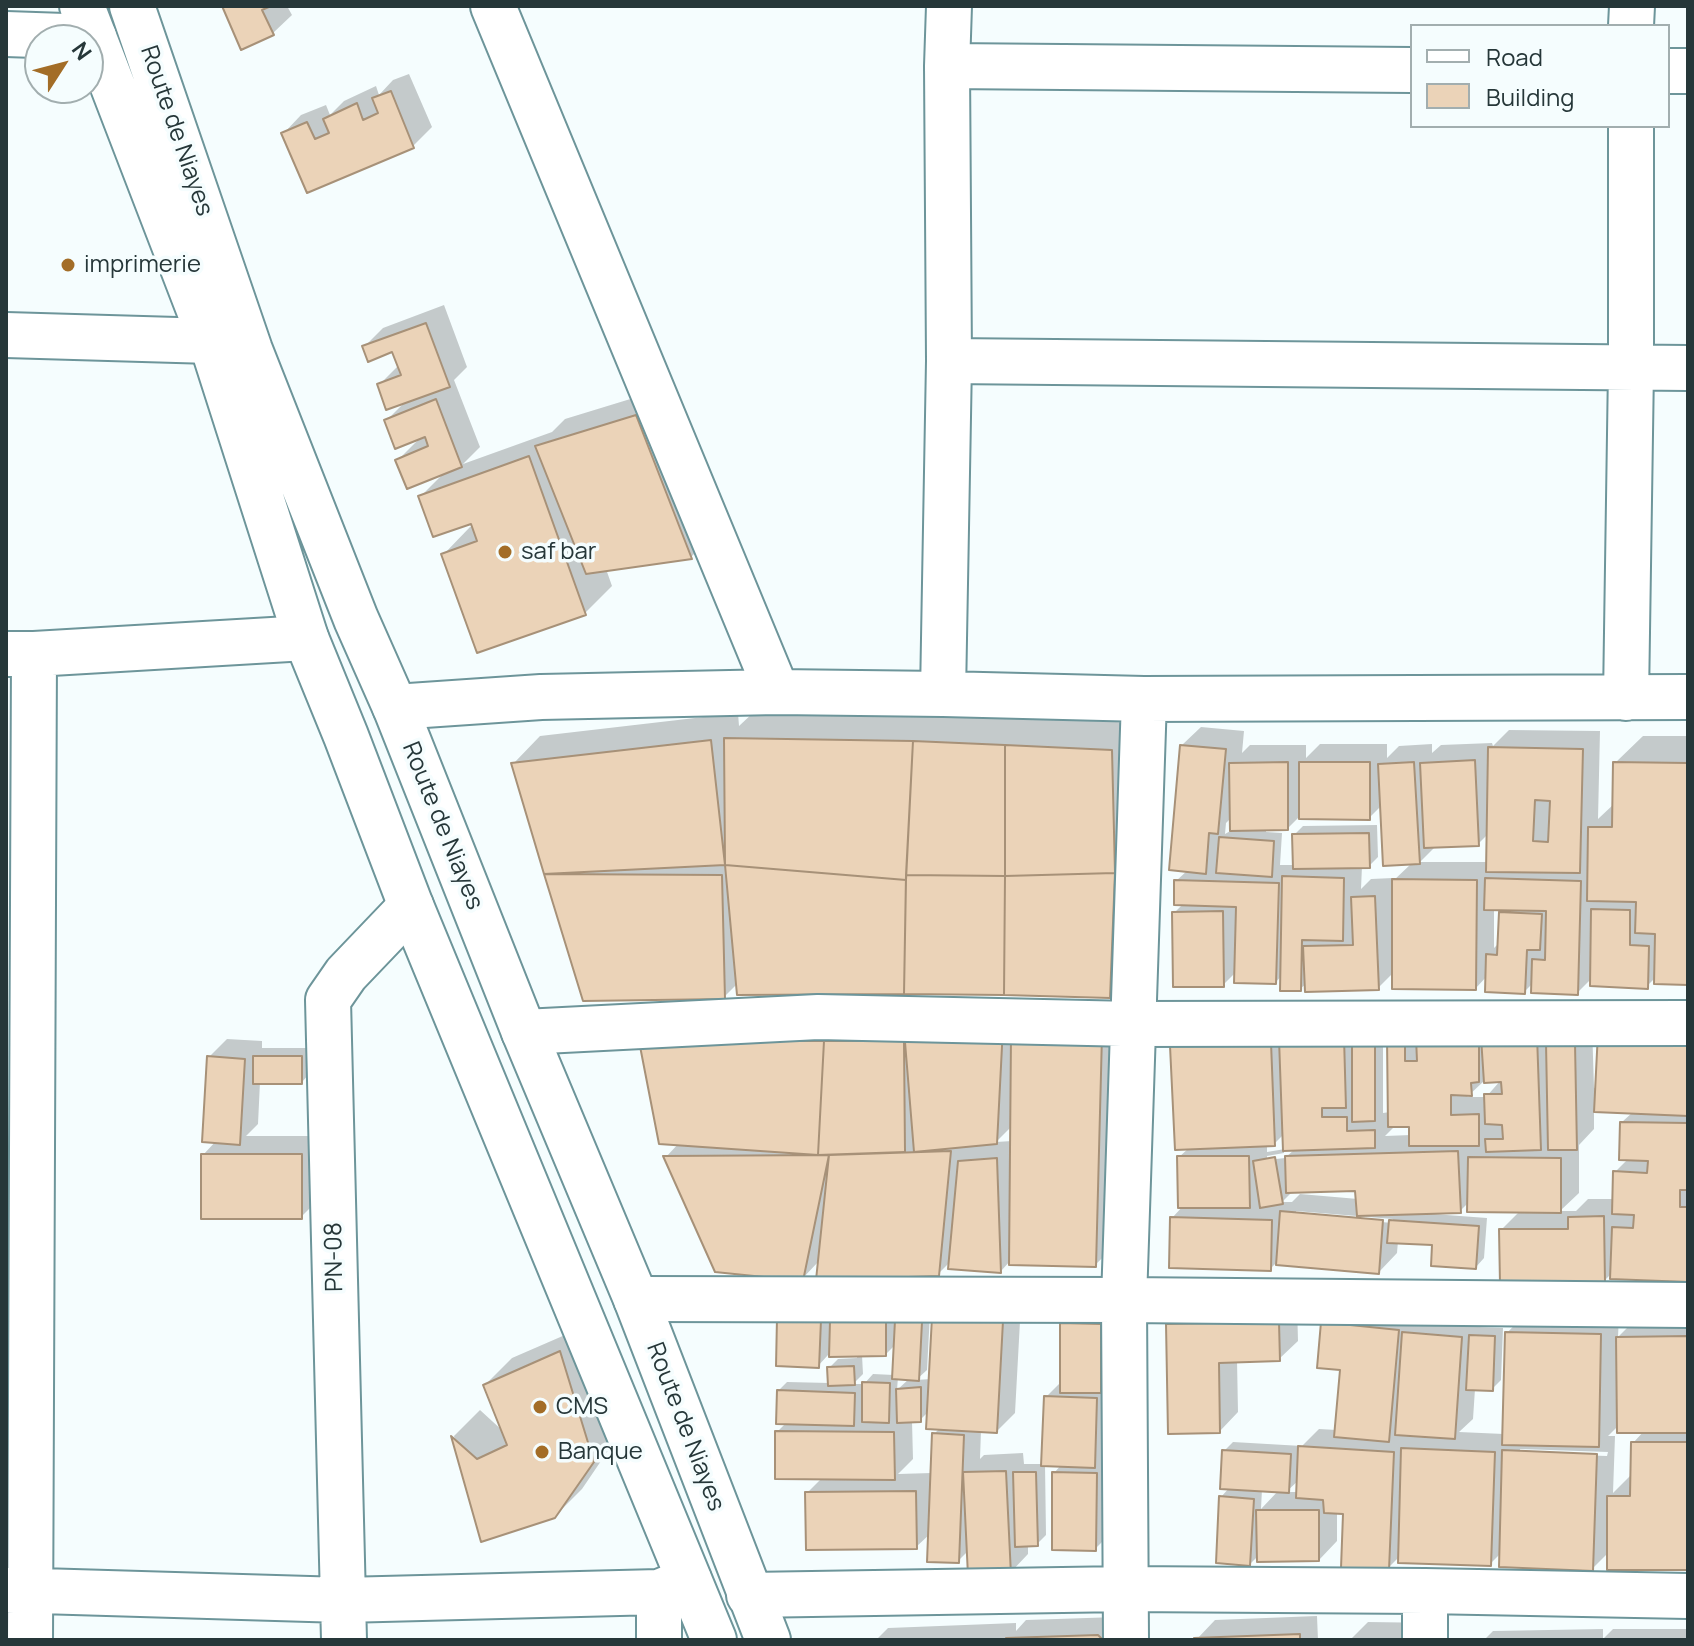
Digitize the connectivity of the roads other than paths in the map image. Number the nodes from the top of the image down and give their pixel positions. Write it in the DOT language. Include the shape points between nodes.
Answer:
graph roads {
  1 [pos="132,6"];
  2 [pos="493,6"];
  3 [pos="949,6"];
  4 [pos="88,22"];
  5 [pos="6,34"];
  6 [pos="947,66"];
  7 [pos="1410,70"];
  8 [pos="1631,128"];
  9 [pos="6,335"];
  10 [pos="211,341"];
  11 [pos="949,361"];
  12 [pos="1631,368"];
  13 [pos="1688,368"];
  14 [pos="306,638"];
  15 [pos="20,654"];
  16 [pos="777,692"];
  17 [pos="943,694"];
  18 [pos="1688,697"];
  19 [pos="1626,698"];
  20 [pos="1144,699"];
  21 [pos="395,707"];
  22 [pos="411,906"];
  23 [pos="1688,1023"];
  24 [pos="1133,1024"];
  25 [pos="524,1032"];
  26 [pos="636,1299"];
  27 [pos="1124,1300"];
  28 [pos="1688,1305"];
  29 [pos="674,1586"];
  30 [pos="1125,1589"];
  31 [pos="18,1590"];
  32 [pos="1425,1591"];
  33 [pos="749,1595"];
  34 [pos="1688,1596"];
  35 [pos="343,1620"];
  36 [pos="30,1640"];
  37 [pos="659,1640"];
  38 [pos="714,1640"];
  39 [pos="768,1640"];
  40 [pos="1126,1640"];
  41 [pos="1425,1640"];
  1 -- 21 [label="street, Route de Niayes" via="250,350"];
  2 -- 16 [label="street"];
  3 -- 6 [label="street"];
  4 -- 5 [label="street"];
  4 -- 10 [label="street, Route de Niayes"];
  6 -- 7 [label="street"];
  6 -- 11 [label="street"];
  8 -- 12 [label="street"];
  9 -- 10 [label="street"];
  10 -- 14 [label="street, Route de Niayes"];
  11 -- 12 [label="street"];
  11 -- 17 [label="street"];
  12 -- 13 [label="street"];
  12 -- 19 [label="street"];
  14 -- 15 [label="street"];
  14 -- 22 [label="street, Route de Niayes"];
  15 -- 31 [label="street"];
  16 -- 17 [label="street"];
  16 -- 21 [label="street" via="541,697"];
  17 -- 20 [label="street"];
  18 -- 19 [label="street"];
  19 -- 20 [label="street"];
  20 -- 24 [label="street"];
  21 -- 25 [label="street, Route de Niayes"];
  22 -- 29 [label="street, Route de Niayes"];
  22 -- 35 [label="street, PN-08" via="328,1000"];
  23 -- 24 [label="street"];
  24 -- 25 [label="street" via="818,1017"];
  24 -- 27 [label="street"];
  25 -- 26 [label="street, Route de Niayes"];
  26 -- 27 [label="street"];
  26 -- 33 [label="street, Route de Niayes"];
  27 -- 28 [label="street"];
  27 -- 30 [label="street"];
  29 -- 35 [label="street"];
  29 -- 37 [label="street"];
  29 -- 38 [label="street, Route de Niayes"];
  30 -- 32 [label="street"];
  30 -- 33 [label="street"];
  30 -- 40 [label="street"];
  31 -- 35 [label="street"];
  31 -- 36 [label="street"];
  32 -- 34 [label="street"];
  32 -- 41 [label="street"];
  33 -- 39 [label="street, Route de Niayes"];
}
